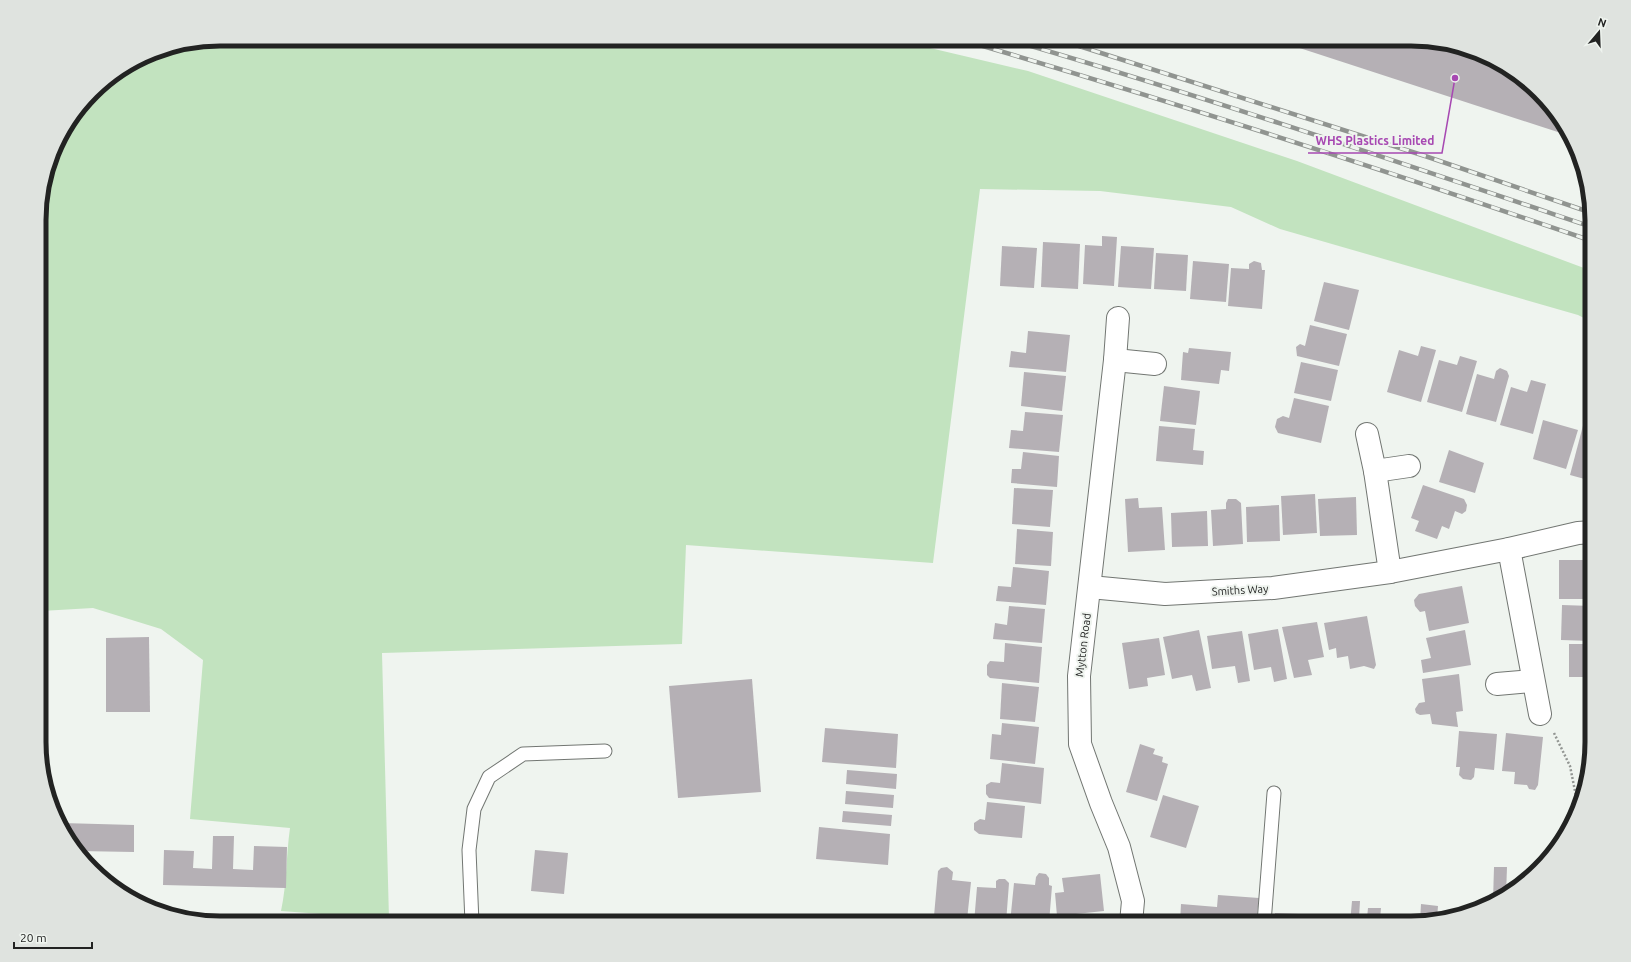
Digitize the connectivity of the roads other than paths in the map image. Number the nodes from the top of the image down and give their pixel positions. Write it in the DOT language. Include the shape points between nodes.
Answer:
graph roads {
  1 [pos="1118,318"];
  2 [pos="1115,360"];
  3 [pos="1155,364"];
  4 [pos="1367,434"];
  5 [pos="1409,466"];
  6 [pos="1375,471"];
  7 [pos="1585,532"];
  8 [pos="1508,549"];
  9 [pos="1390,572"];
  10 [pos="1090,587"];
  11 [pos="1533,681"];
  12 [pos="1497,684"];
  13 [pos="1540,714"];
  14 [pos="605,751"];
  15 [pos="1274,793"];
  16 [pos="472,916"];
  17 [pos="1132,916"];
  18 [pos="1265,916"];
  1 -- 2 [label="street, Mytton Road"];
  2 -- 3 [label="street"];
  2 -- 10 [label="street, Mytton Road"];
  4 -- 6 [label="street"];
  5 -- 6 [label="street"];
  6 -- 9 [label="street"];
  7 -- 8 [label="street, Smiths Way"];
  8 -- 9 [label="street, Smiths Way"];
  8 -- 11 [label="street"];
  9 -- 10 [label="street, Smiths Way" via="1273,588 1165,594"];
  10 -- 17 [label="street, Mytton Road" via="1079,676 1080,744 1119,847 1133,901"];
  11 -- 12 [label="street"];
  11 -- 13 [label="street"];
  14 -- 16 [label="lane" via="523,754 489,777 474,809 469,850"];
  15 -- 18 [label="lane"];
}
